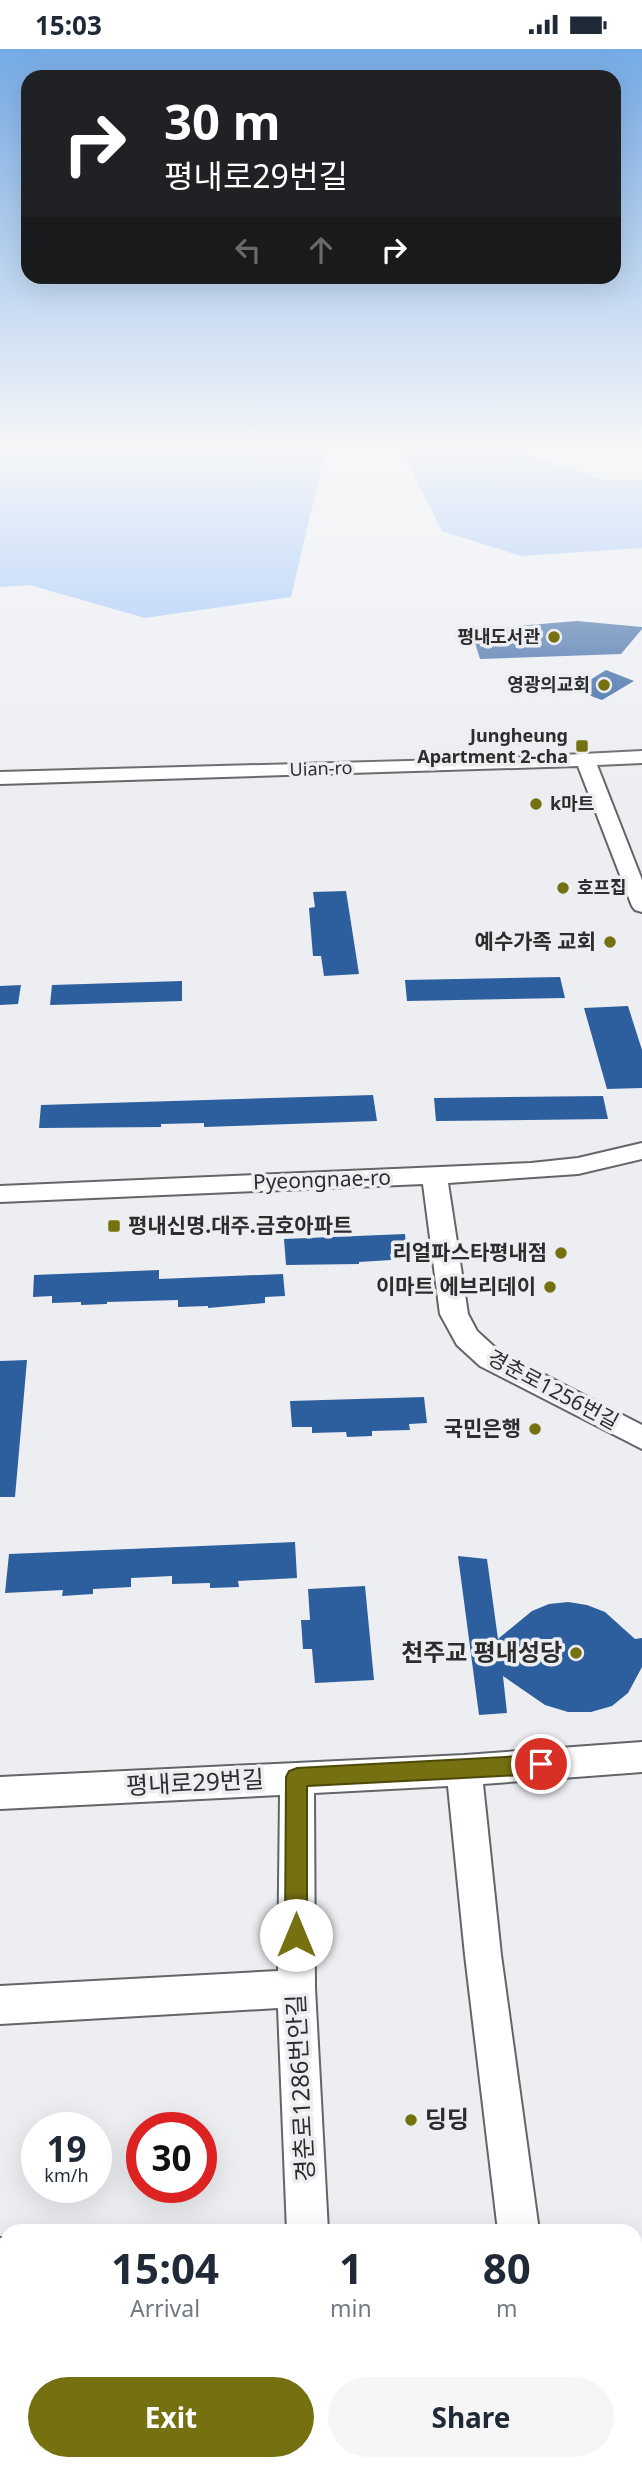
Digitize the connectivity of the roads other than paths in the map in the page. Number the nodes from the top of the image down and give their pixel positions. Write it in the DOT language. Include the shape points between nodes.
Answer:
graph roads {
  1 [pos="642,757"];
  2 [pos="584,758"];
  3 [pos="0,778"];
  4 [pos="642,906"];
  5 [pos="642,1151"];
  6 [pos="435,1175"];
  7 [pos="0,1194"];
  8 [pos="642,1438"];
  9 [pos="642,1757"];
  10 [pos="464,1770"];
  11 [pos="297,1777"];
  12 [pos="0,1793"];
  13 [pos="296,1988"];
  14 [pos="0,2005"];
  15 [pos="308,2224"];
  16 [pos="518,2224"];
  1 -- 2 [label="street, Uian-ro"];
  2 -- 3 [label="street, Uian-ro"];
  2 -- 4 [label="street"];
  5 -- 6 [label="street, Pyeongnae-ro" via="578,1166"];
  6 -- 7 [label="street, Pyeongnae-ro"];
  6 -- 8 [label="street, 경춘로1256번길" via="454,1314 467,1338 489,1359"];
  9 -- 10 [label="street, 평내로29번길"];
  10 -- 11 [label="street, 평내로29번길"];
  10 -- 16 [label="street"];
  11 -- 12 [label="street, 평내로29번길"];
  11 -- 13 [label="street, 경춘로1286번안길"];
  13 -- 14 [label="street"];
  13 -- 15 [label="street, 경춘로1286번안길"];
}
